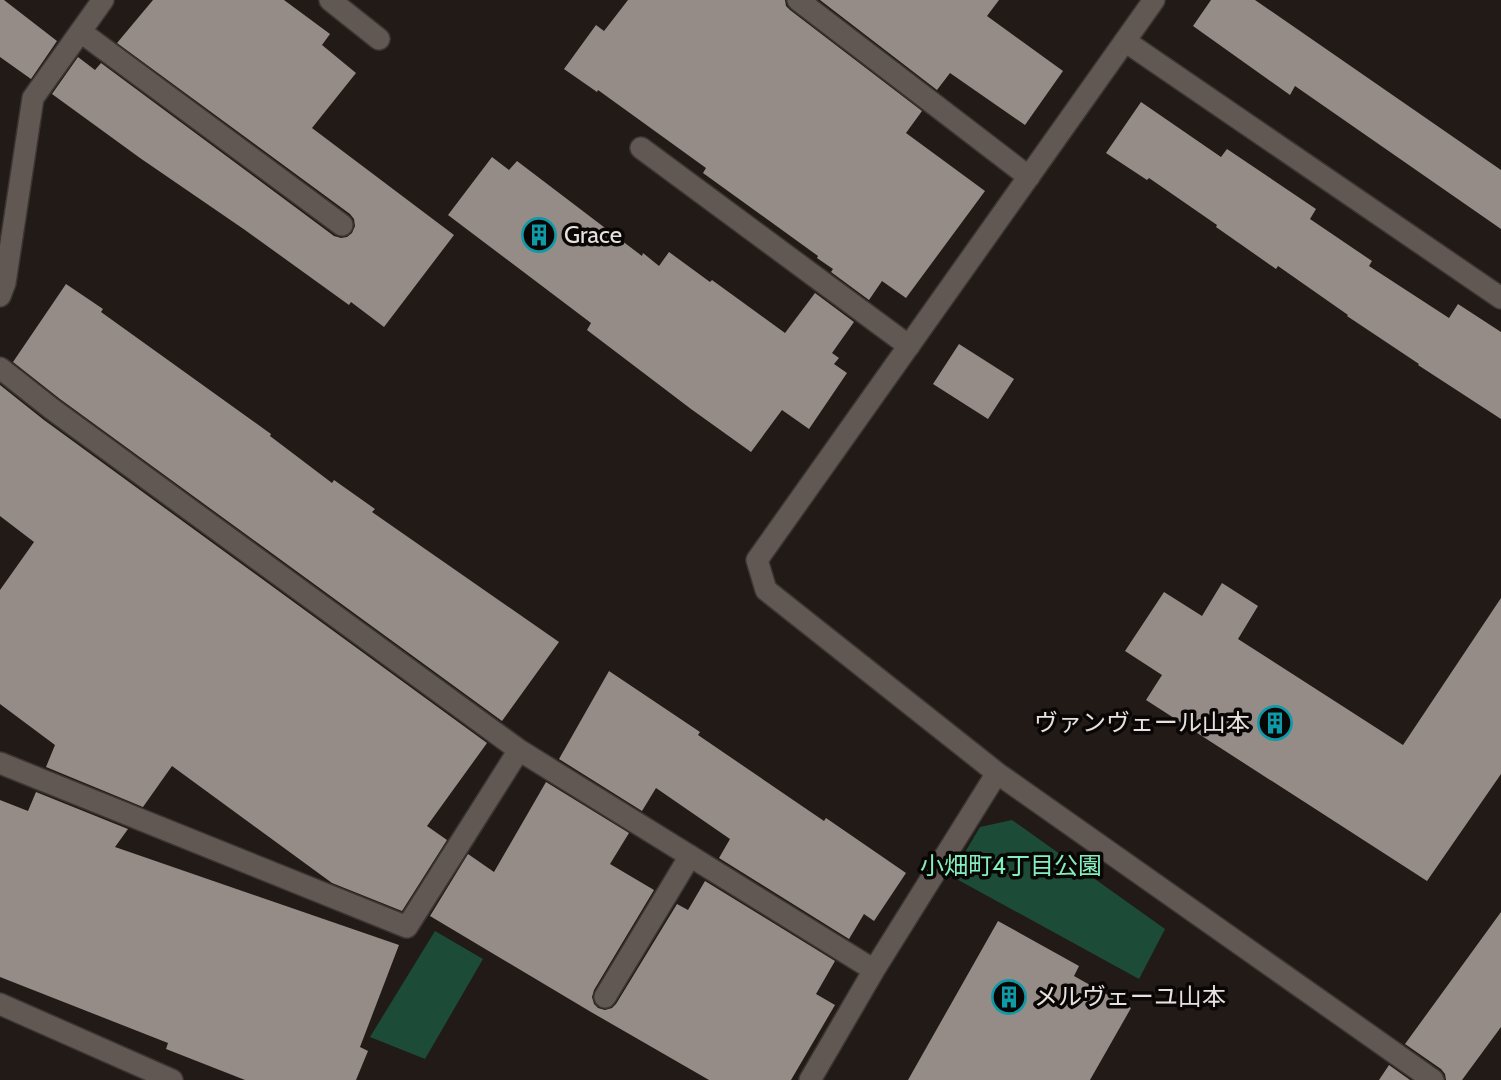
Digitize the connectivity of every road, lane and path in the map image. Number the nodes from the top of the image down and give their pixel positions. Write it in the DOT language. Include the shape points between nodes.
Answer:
graph roads {
  1 [pos="103,0"];
  2 [pos="330,0"];
  3 [pos="798,0"];
  4 [pos="1154,0"];
  5 [pos="80,32"];
  6 [pos="379,39"];
  7 [pos="1125,41"];
  8 [pos="641,148"];
  9 [pos="1029,177"];
  10 [pos="342,225"];
  11 [pos="0,296"];
  12 [pos="1501,298"];
  13 [pos="909,346"];
  14 [pos="0,368"];
  15 [pos="519,750"];
  16 [pos="0,763"];
  17 [pos="997,773"];
  18 [pos="690,856"];
  19 [pos="874,970"];
  20 [pos="605,998"];
  21 [pos="0,1004"];
  22 [pos="172,1080"];
  23 [pos="810,1080"];
  24 [pos="1433,1080"];
  1 -- 5 [label="street"];
  2 -- 6 [label="street"];
  3 -- 9 [label="street"];
  4 -- 7 [label="street"];
  5 -- 10 [label="street"];
  5 -- 11 [label="street" via="33,98"];
  7 -- 9 [label="street"];
  7 -- 12 [label="street"];
  8 -- 13 [label="street"];
  9 -- 13 [label="street"];
  13 -- 17 [label="street" via="757,560 766,590"];
  14 -- 15 [label="street"];
  15 -- 16 [label="street" via="407,927"];
  15 -- 18 [label="street"];
  17 -- 19 [label="street"];
  17 -- 24 [label="street"];
  18 -- 19 [label="street"];
  18 -- 20 [label="street"];
  19 -- 23 [label="street"];
  21 -- 22 [label="street"];
}
